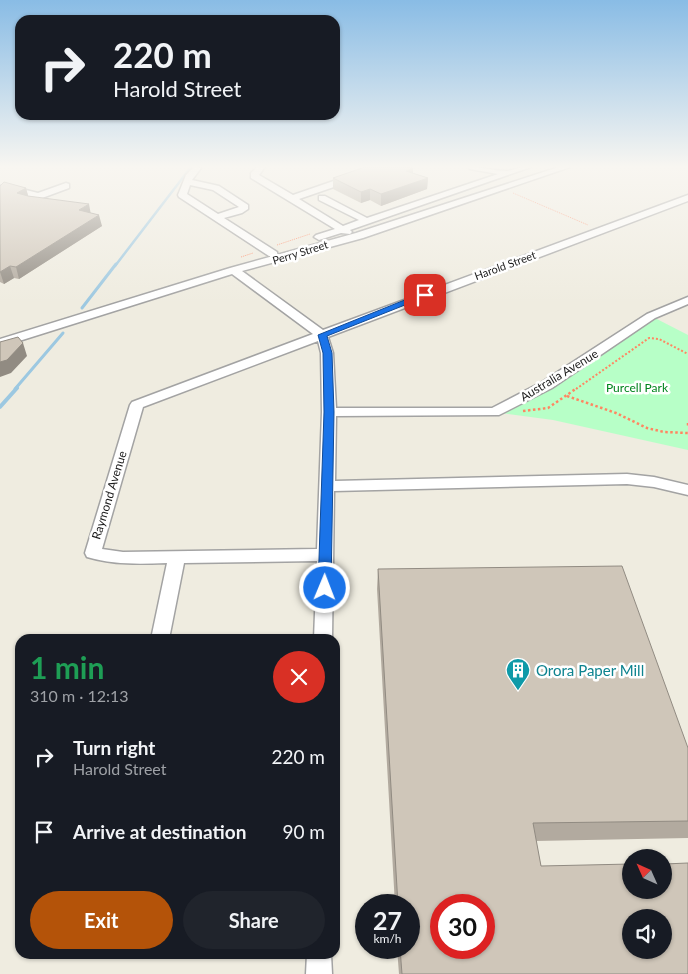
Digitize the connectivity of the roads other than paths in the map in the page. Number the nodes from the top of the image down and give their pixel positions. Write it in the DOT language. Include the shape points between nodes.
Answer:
graph roads {
  1 [pos="210,212"];
  2 [pos="234,212"];
  3 [pos="317,212"];
  4 [pos="350,212"];
  5 [pos="388,212"];
  6 [pos="425,212"];
  7 [pos="648,212"];
  8 [pos="217,217"];
  9 [pos="365,220"];
  10 [pos="342,228"];
  11 [pos="352,236"];
  12 [pos="273,254"];
  13 [pos="234,270"];
  14 [pos="688,300"];
  15 [pos="322,335"];
  16 [pos="0,343"];
  17 [pos="329,412"];
  18 [pos="327,486"];
  19 [pos="688,490"];
  20 [pos="326,555"];
  21 [pos="177,557"];
  22 [pos="161,634"];
  23 [pos="323,634"];
  24 [pos="319,959"];
  25 [pos="319,974"];
  1 -- 8 [label="street"];
  2 -- 8 [label="street"];
  3 -- 10 [label="street"];
  4 -- 9 [label="street"];
  5 -- 9 [label="street, Perry Street"];
  6 -- 11 [label="street, Perry Street"];
  7 -- 15 [label="street, Harold Street"];
  8 -- 12 [label="street"];
  9 -- 10 [label="street, Perry Street"];
  10 -- 11 [label="street"];
  10 -- 12 [label="street, Perry Street"];
  11 -- 13 [label="street, Perry Street"];
  12 -- 13 [label="street, Perry Street"];
  13 -- 15 [label="street"];
  13 -- 16 [label="street, Perry Street"];
  14 -- 17 [label="street, Australia Avenue" via="651,316 547,385 494,412"];
  15 -- 17 [label="street" via="327,353"];
  15 -- 21 [label="street, Raymond Avenue" via="137,405 93,553 123,558"];
  17 -- 18 [label="street"];
  18 -- 19 [label="street" via="620,479"];
  18 -- 20 [label="street"];
  20 -- 21 [label="street, Raymond Avenue"];
  20 -- 23 [label="street"];
  21 -- 22 [label="street"];
  24 -- 25 [label="street"];
}
